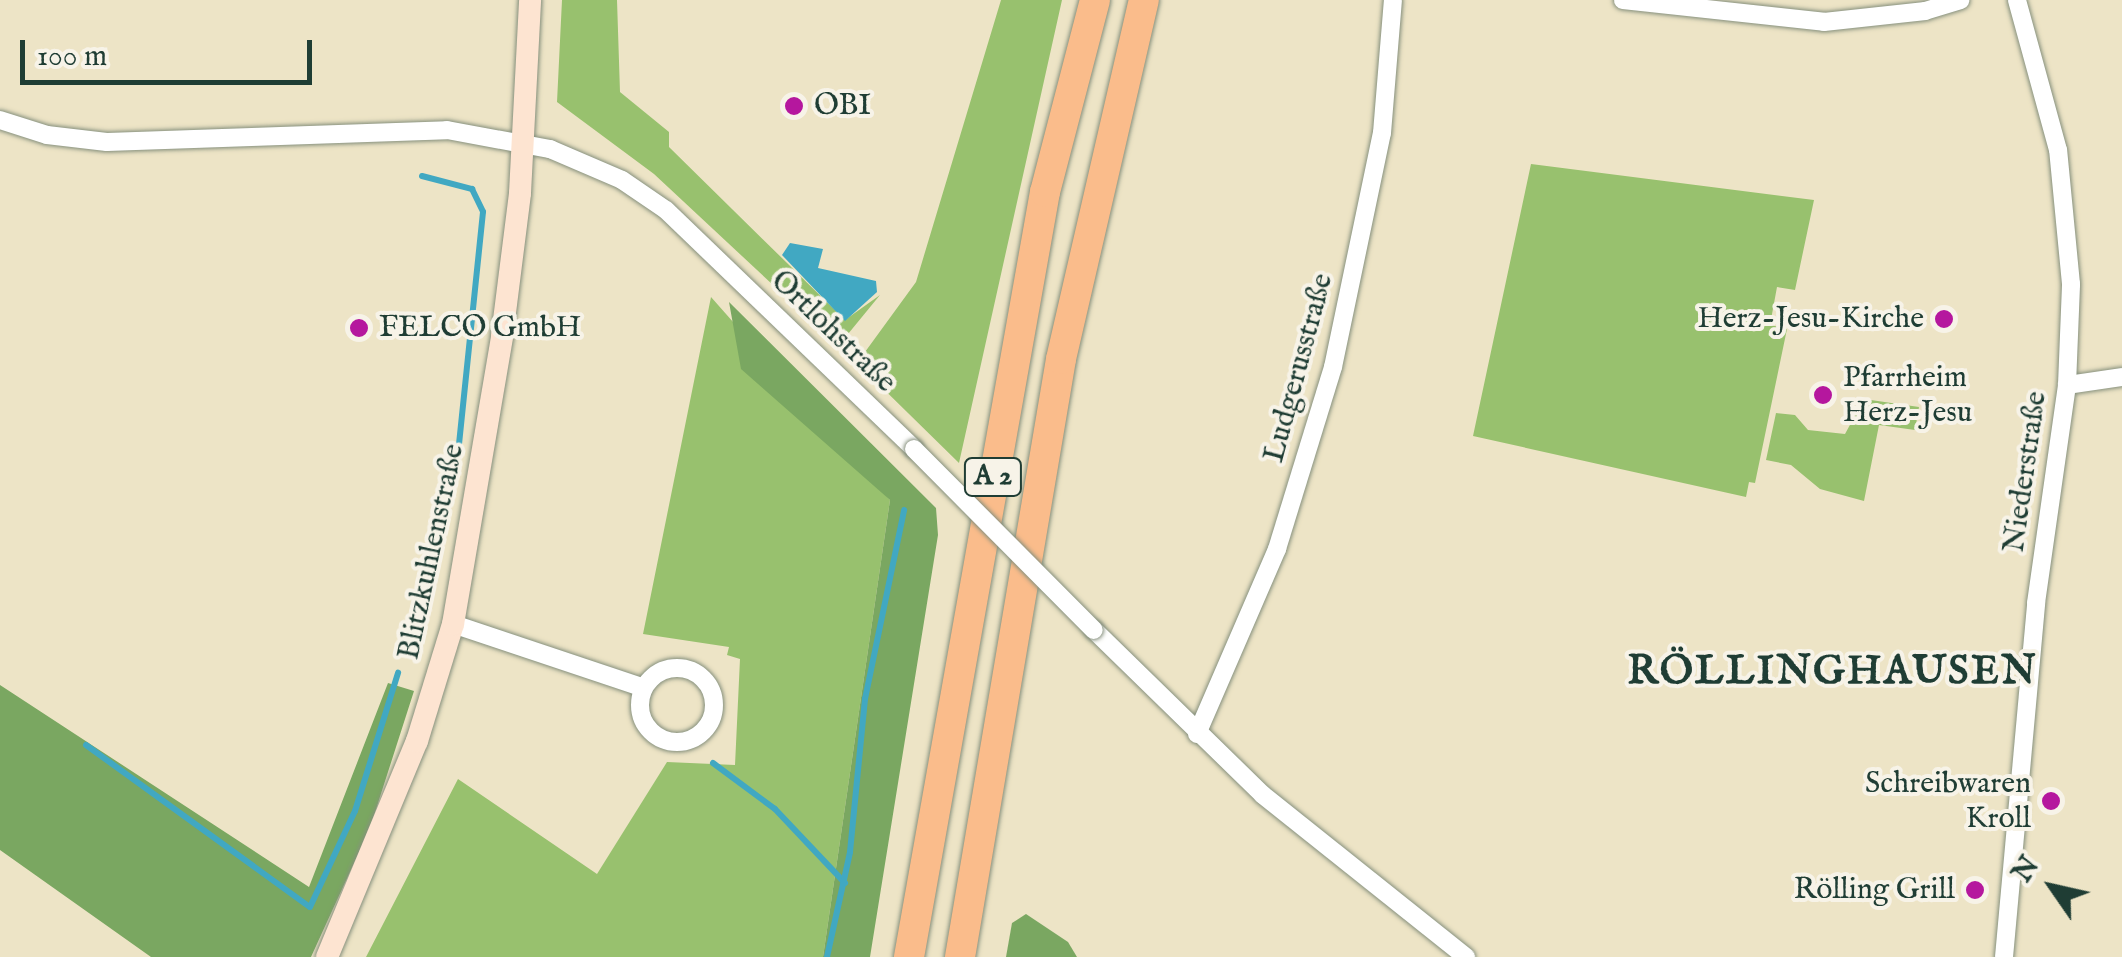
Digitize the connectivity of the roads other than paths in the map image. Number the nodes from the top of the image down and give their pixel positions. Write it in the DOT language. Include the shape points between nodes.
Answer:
graph roads {
  1 [pos="530,0"];
  2 [pos="1095,0"];
  3 [pos="1144,0"];
  4 [pos="1393,0"];
  5 [pos="1623,0"];
  6 [pos="1960,0"];
  7 [pos="2018,0"];
  8 [pos="0,120"];
  9 [pos="524,142"];
  10 [pos="2122,377"];
  11 [pos="2067,385"];
  12 [pos="454,624"];
  13 [pos="644,688"];
  14 [pos="1197,734"];
  15 [pos="328,957"];
  16 [pos="908,957"];
  17 [pos="960,957"];
  18 [pos="1466,957"];
  19 [pos="2004,957"];
  1 -- 9 [label="main road, Blitzkuhlenstraße"];
  2 -- 16 [label="highway, A 2" via="1045,192"];
  3 -- 17 [label="highway, A 2" via="1061,359"];
  4 -- 14 [label="street, Ludgerusstraße" via="1382,132 1333,367 1277,548"];
  5 -- 6 [label="street" via="1824,22 1926,11"];
  7 -- 11 [label="street, Niederstraße" via="2058,150 2071,284"];
  8 -- 9 [label="street, Ortlohstraße" via="48,135 107,142 447,130"];
  9 -- 12 [label="main road, Blitzkuhlenstraße" via="502,336"];
  9 -- 14 [label="street, Ortlohstraße, bridge" via="622,180 666,210"];
  10 -- 11 [label="street"];
  11 -- 19 [label="street, Niederstraße" via="2044,529"];
  12 -- 13 [label="street"];
  12 -- 15 [label="main road, Blitzkuhlenstraße" via="416,741"];
  13 -- 13 [label="street" via="641,716 659,738 687,741 709,723 712,695 694,673 666,670"];
  14 -- 18 [label="street, Ortlohstraße"];
}
